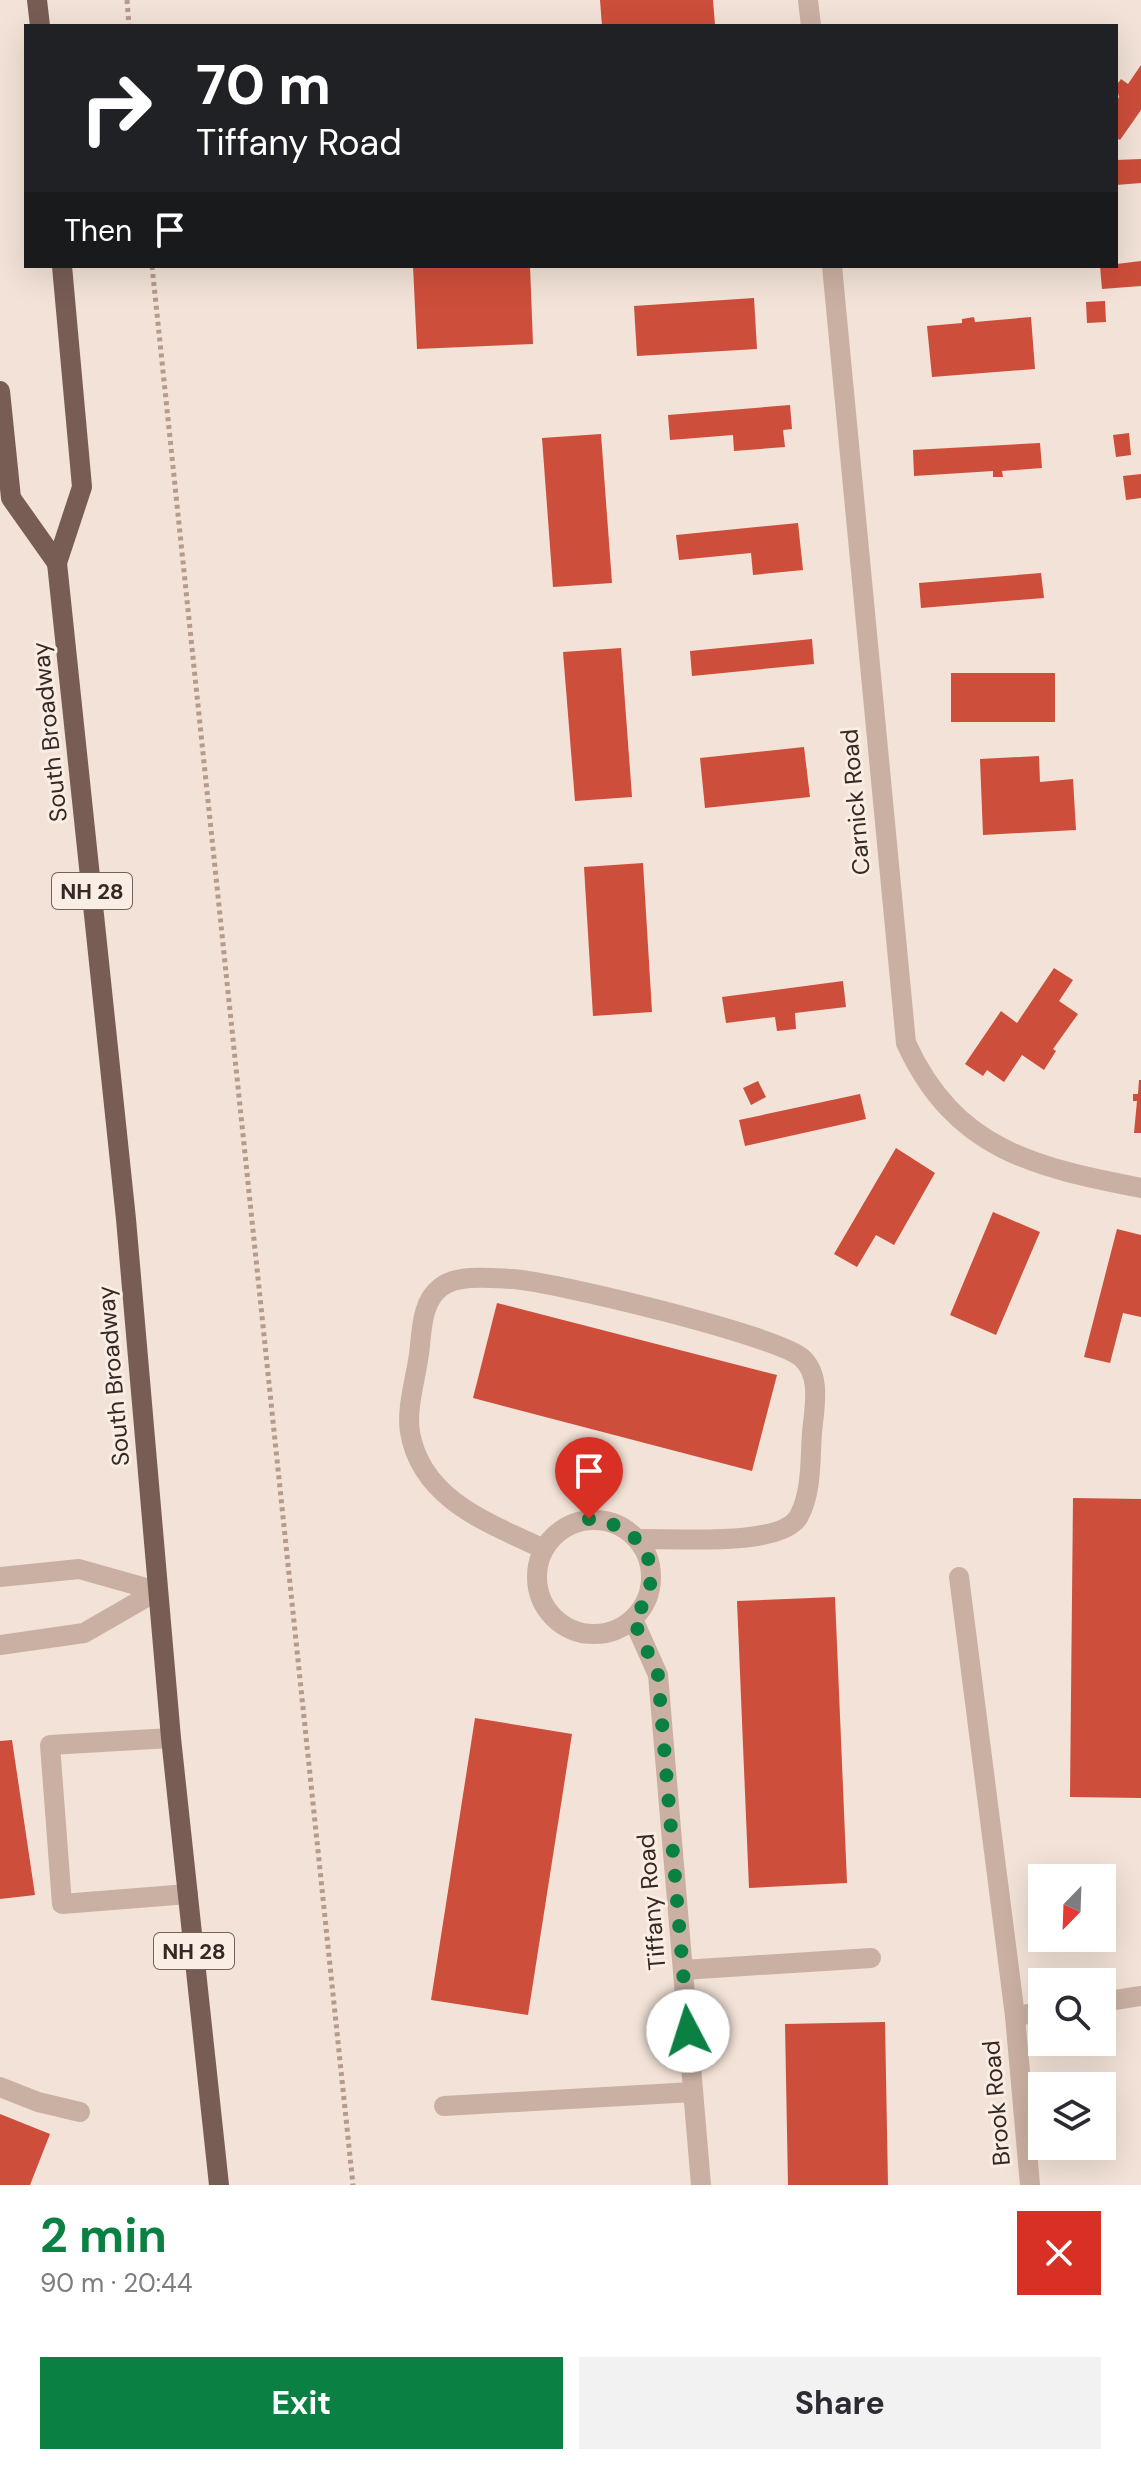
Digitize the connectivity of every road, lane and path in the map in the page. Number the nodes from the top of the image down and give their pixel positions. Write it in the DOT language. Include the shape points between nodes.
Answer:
graph roads {
  1 [pos="37,0"];
  2 [pos="127,0"];
  3 [pos="808,0"];
  4 [pos="40,24"];
  5 [pos="129,24"];
  6 [pos="811,24"];
  7 [pos="62,268"];
  8 [pos="152,268"];
  9 [pos="832,268"];
  10 [pos="0,391"];
  11 [pos="2,424"];
  12 [pos="57,563"];
  13 [pos="1141,1188"];
  14 [pos="638,1539"];
  15 [pos="544,1549"];
  16 [pos="6,1573"];
  17 [pos="959,1577"];
  18 [pos="157,1591"];
  19 [pos="633,1619"];
  20 [pos="0,1645"];
  21 [pos="171,1738"];
  22 [pos="188,1894"];
  23 [pos="871,1958"];
  24 [pos="683,1970"];
  25 [pos="1141,1996"];
  26 [pos="1116,2000"];
  27 [pos="1028,2014"];
  28 [pos="1015,2016"];
  29 [pos="0,2087"];
  30 [pos="693,2092"];
  31 [pos="444,2106"];
  32 [pos="80,2112"];
  33 [pos="219,2185"];
  34 [pos="353,2185"];
  35 [pos="701,2185"];
  36 [pos="1030,2185"];
  1 -- 4 [label="main road"];
  2 -- 5 [label="path"];
  3 -- 6 [label="street"];
  7 -- 12 [label="main road, South Broadway / NH 28" via="82,487"];
  8 -- 34 [label="path"];
  9 -- 13 [label="street, Carnick Road" via="906,1043 939,1101 994,1144 1073,1175"];
  10 -- 11 [label="main road, South Broadway / NH 28"];
  11 -- 12 [label="main road, South Broadway / NH 28" via="11,498"];
  12 -- 18 [label="main road, South Broadway / NH 28" via="126,1219"];
  14 -- 15 [label="street" via="607,1521 589,1519 556,1534"];
  14 -- 15 [label="street" via="755,1539 779,1534 799,1518 807,1491 816,1382 803,1358 758,1339 580,1292 514,1279 461,1279 442,1286 427,1302 409,1429 420,1467 449,1500"];
  14 -- 19 [label="street" via="652,1573 644,1607"];
  15 -- 19 [label="street" via="537,1586 555,1619 587,1634 604,1634"];
  16 -- 18 [label="street" via="79,1569"];
  17 -- 28 [label="street, Brook Road"];
  18 -- 20 [label="street" via="84,1633"];
  18 -- 21 [label="main road, South Broadway / NH 28"];
  19 -- 24 [label="street, Tiffany Road" via="658,1675"];
  21 -- 22 [label="main road, South Broadway / NH 28"];
  21 -- 22 [label="street" via="50,1745 62,1904"];
  22 -- 33 [label="main road, South Broadway / NH 28"];
  23 -- 24 [label="street"];
  24 -- 30 [label="street, Tiffany Road"];
  25 -- 26 [label="street"];
  27 -- 28 [label="street"];
  28 -- 36 [label="street, Brook Road"];
  29 -- 32 [label="street"];
  30 -- 31 [label="street"];
  30 -- 35 [label="street, Tiffany Road"];
}
